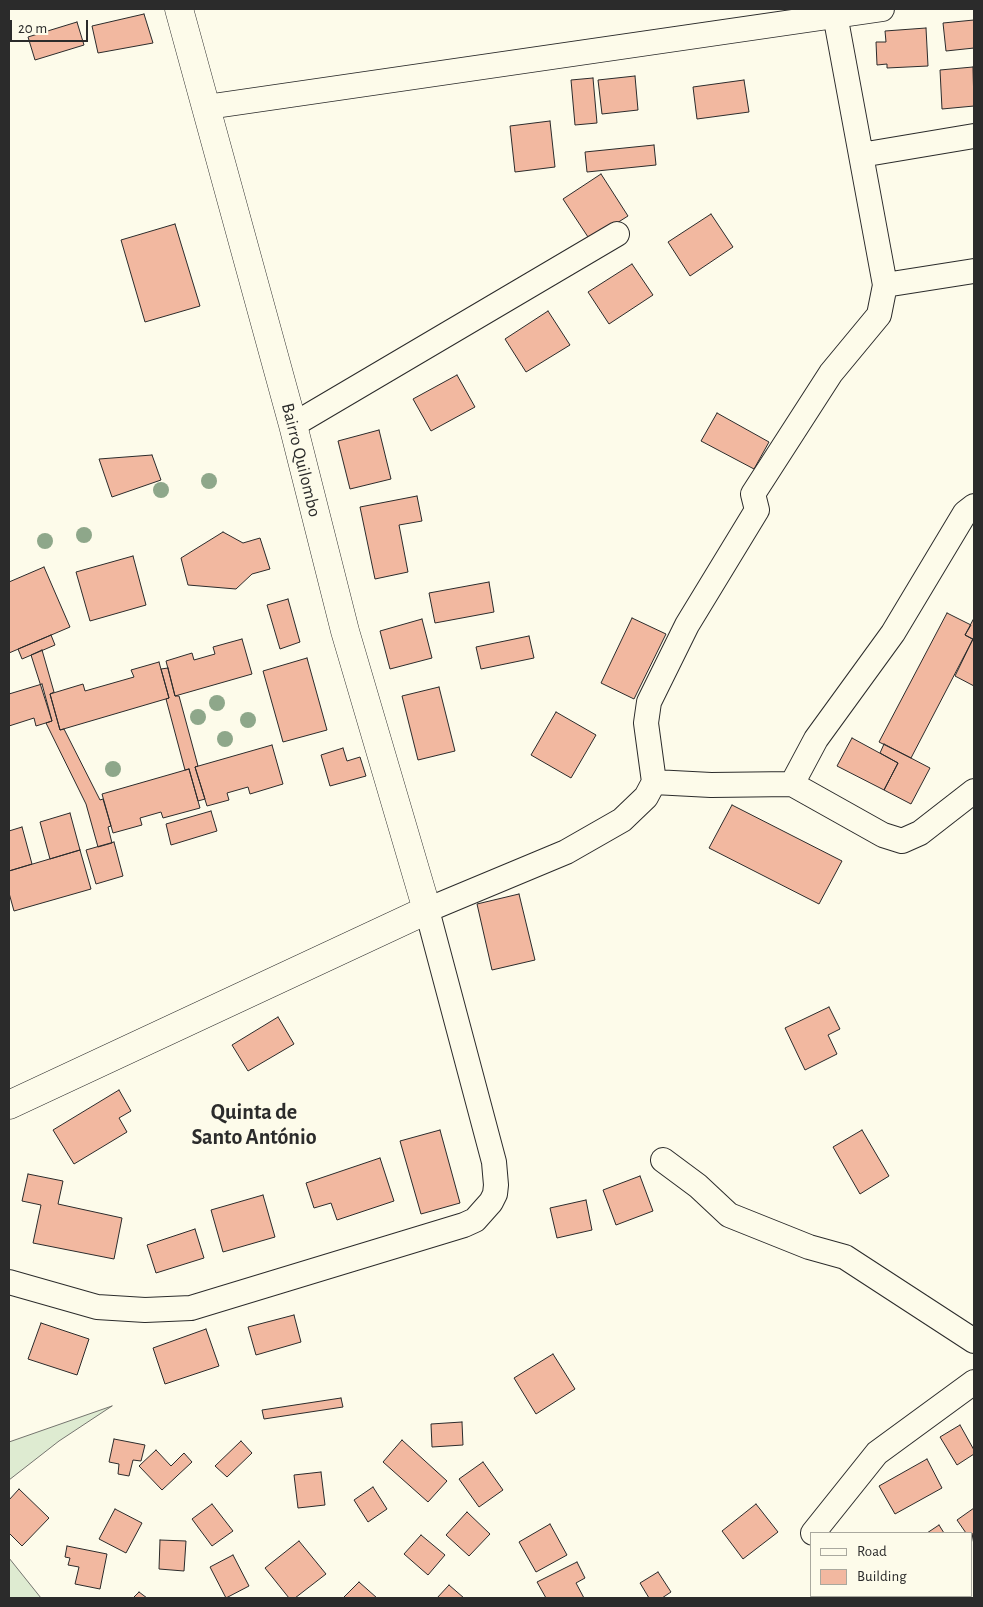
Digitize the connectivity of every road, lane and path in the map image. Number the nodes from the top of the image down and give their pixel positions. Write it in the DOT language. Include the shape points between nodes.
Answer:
graph roads {
  1 [pos="179,9"];
  2 [pos="882,9"];
  3 [pos="835,12"];
  4 [pos="207,107"];
  5 [pos="974,136"];
  6 [pos="861,155"];
  7 [pos="617,234"];
  8 [pos="974,272"];
  9 [pos="885,285"];
  10 [pos="293,425"];
  11 [pos="974,506"];
  12 [pos="654,782"];
  13 [pos="792,784"];
  14 [pos="974,791"];
  15 [pos="427,910"];
  16 [pos="9,1104"];
  17 [pos="663,1160"];
  18 [pos="9,1282"];
  19 [pos="974,1341"];
  20 [pos="974,1382"];
  21 [pos="814,1532"];
  1 -- 4 [label="street, Bairro Quilombo"];
  2 -- 3 [label="street"];
  3 -- 4 [label="street"];
  3 -- 6 [label="street"];
  4 -- 10 [label="street, Bairro Quilombo"];
  5 -- 6 [label="street"];
  6 -- 9 [label="street"];
  7 -- 10 [label="street"];
  8 -- 9 [label="street"];
  9 -- 12 [label="street" via="879,315 831,373 753,494 757,510 687,625 648,702 646,723"];
  10 -- 15 [label="street, Bairro Quilombo" via="345,631"];
  11 -- 13 [label="street" via="965,513 893,633 816,739"];
  12 -- 13 [label="street"];
  12 -- 15 [label="street" via="646,797 622,820 595,836 532,868"];
  13 -- 14 [label="street" via="883,835 902,840 920,833"];
  15 -- 16 [label="street"];
  15 -- 18 [label="street" via="494,1168 495,1194 474,1220 191,1308 97,1307"];
  17 -- 19 [label="street" via="729,1215 809,1247 845,1257"];
  20 -- 21 [label="street" via="877,1453"];
}
